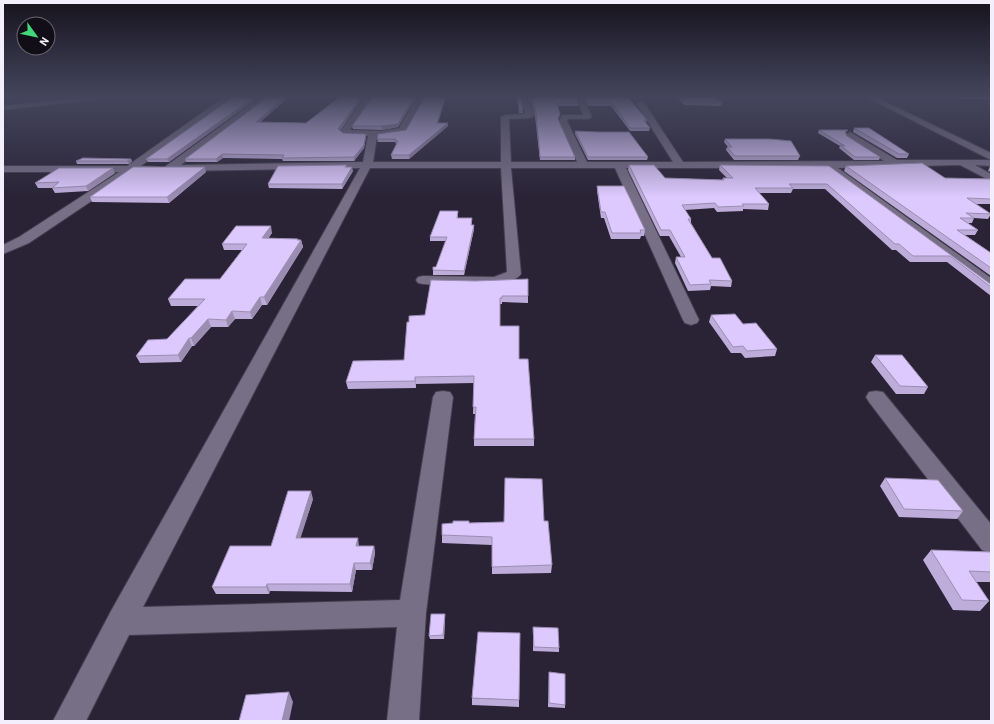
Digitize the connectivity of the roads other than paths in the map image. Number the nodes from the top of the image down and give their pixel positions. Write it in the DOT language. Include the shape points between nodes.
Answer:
graph roads {
  1 [pos="184,130"];
  2 [pos="221,130"];
  3 [pos="346,130"];
  4 [pos="403,130"];
  5 [pos="505,130"];
  6 [pos="567,130"];
  7 [pos="657,130"];
  8 [pos="936,130"];
  9 [pos="373,133"];
  10 [pos="850,135"];
  11 [pos="991,157"];
  12 [pos="960,162"];
  13 [pos="894,163"];
  14 [pos="991,163"];
  15 [pos="367,165"];
  16 [pos="506,165"];
  17 [pos="583,165"];
  18 [pos="619,165"];
  19 [pos="680,165"];
  20 [pos="828,165"];
  21 [pos="170,168"];
  22 [pos="3,169"];
  23 [pos="132,169"];
  24 [pos="991,178"];
  25 [pos="3,250"];
  26 [pos="423,280"];
  27 [pos="991,285"];
  28 [pos="691,320"];
  29 [pos="443,397"];
  30 [pos="876,397"];
  31 [pos="991,542"];
  32 [pos="412,613"];
  33 [pos="121,622"];
  34 [pos="69,721"];
  35 [pos="403,721"];
  1 -- 23 [label="street"];
  2 -- 21 [label="street"];
  3 -- 9 [label="street" via="344,132"];
  4 -- 9 [label="street"];
  5 -- 16 [label="street"];
  6 -- 17 [label="street"];
  7 -- 19 [label="street"];
  8 -- 11 [label="street"];
  9 -- 15 [label="street"];
  10 -- 13 [label="street"];
  12 -- 13 [label="street"];
  12 -- 14 [label="street"];
  12 -- 24 [label="street"];
  13 -- 20 [label="street"];
  15 -- 16 [label="street"];
  15 -- 21 [label="street"];
  15 -- 33 [label="street"];
  16 -- 17 [label="street"];
  16 -- 26 [label="street" via="514,274 494,281"];
  17 -- 18 [label="street"];
  18 -- 19 [label="street"];
  18 -- 28 [label="street"];
  19 -- 20 [label="street"];
  20 -- 27 [label="street"];
  21 -- 23 [label="street"];
  22 -- 23 [label="street"];
  23 -- 25 [label="street" via="24,240"];
  29 -- 32 [label="street"];
  30 -- 31 [label="street"];
  32 -- 33 [label="street"];
  32 -- 35 [label="street"];
  33 -- 34 [label="street"];
}
